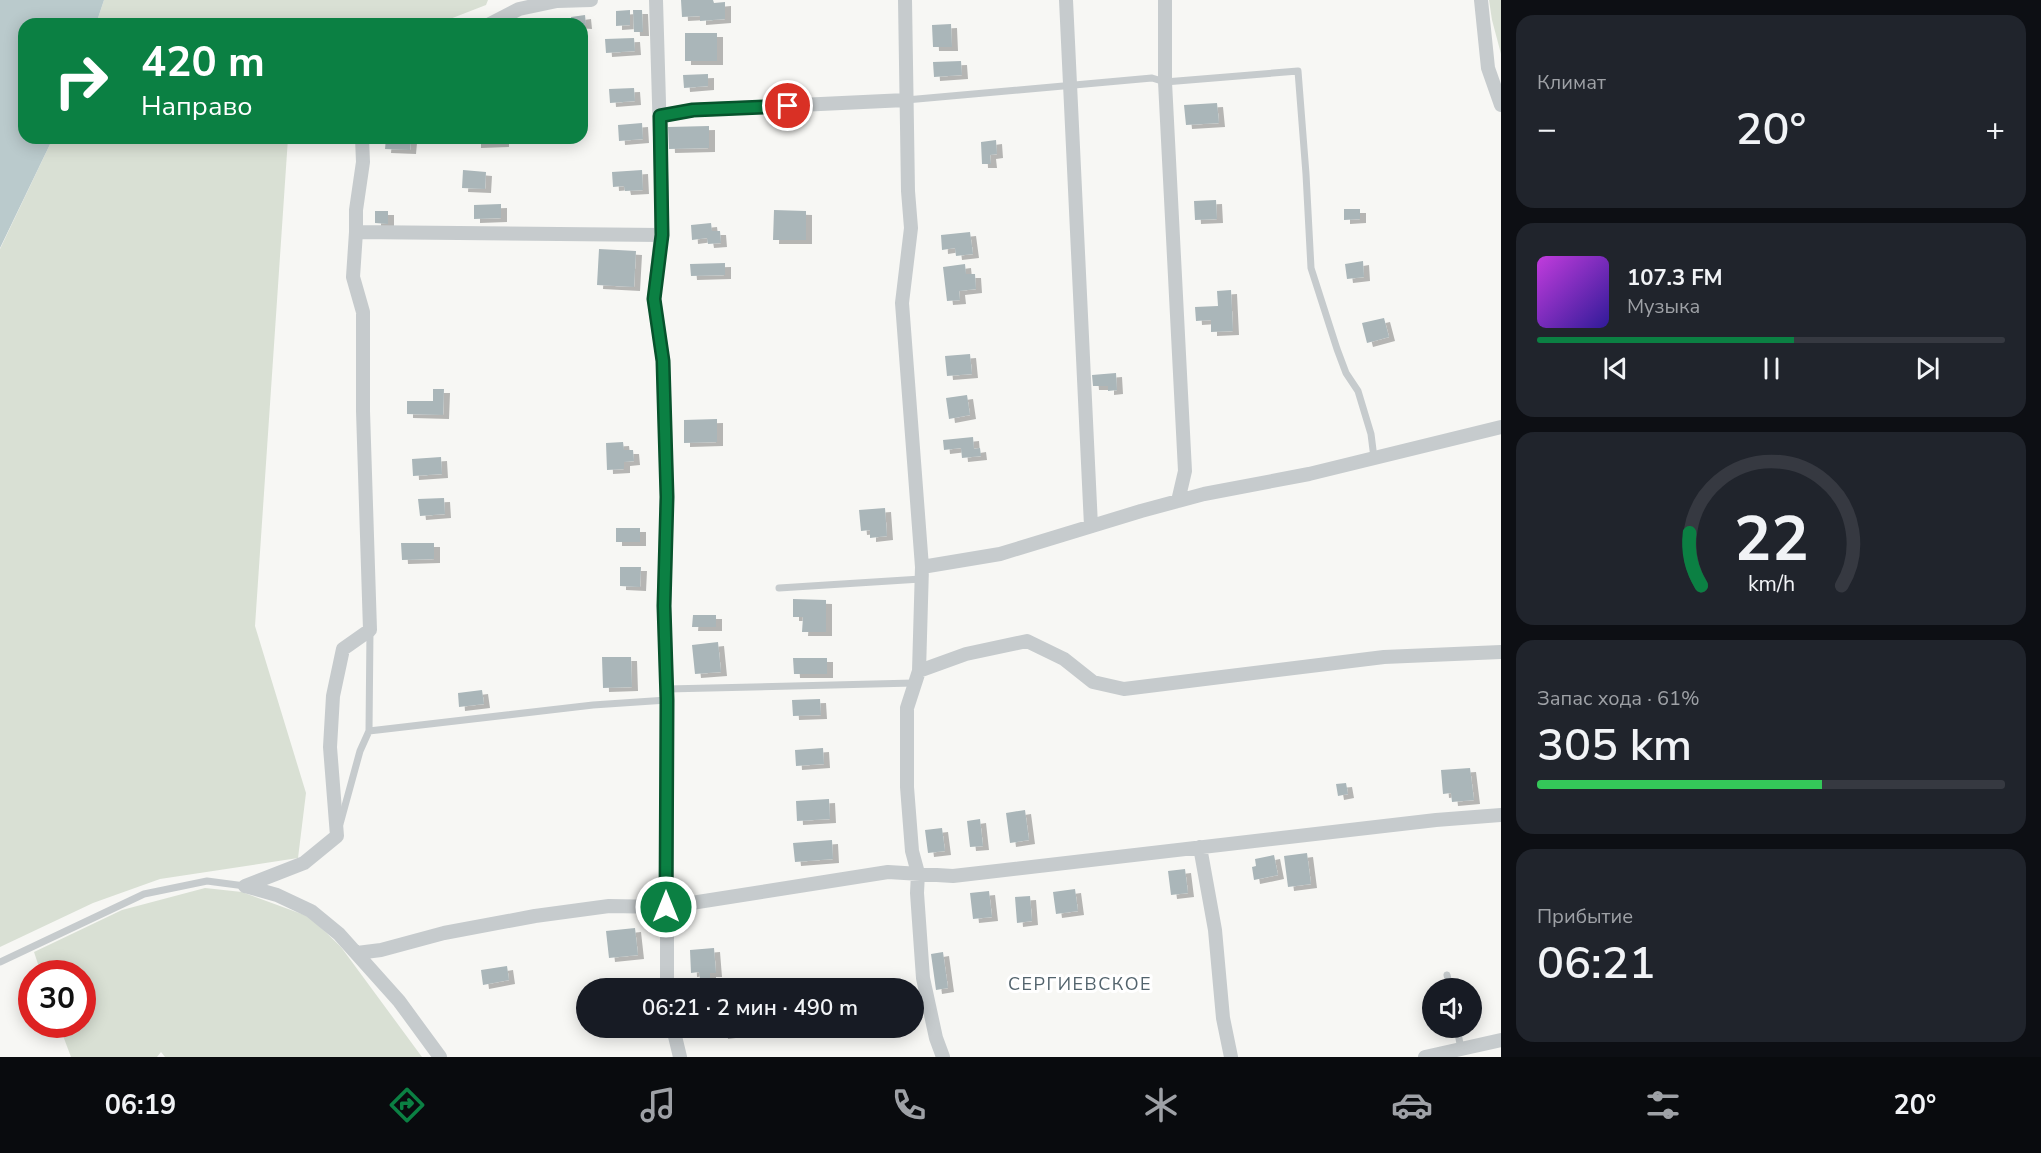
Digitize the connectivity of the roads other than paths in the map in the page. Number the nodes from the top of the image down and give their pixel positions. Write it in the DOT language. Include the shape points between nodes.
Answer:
graph roads {
  1 [pos="591,0"];
  2 [pos="656,0"];
  3 [pos="905,0"];
  4 [pos="1066,0"];
  5 [pos="1165,0"];
  6 [pos="1481,0"];
  7 [pos="502,18"];
  8 [pos="1165,82"];
  9 [pos="1070,85"];
  10 [pos="906,100"];
  11 [pos="1501,105"];
  12 [pos="660,116"];
  13 [pos="362,144"];
  14 [pos="356,232"];
  15 [pos="662,235"];
  16 [pos="1501,427"];
  17 [pos="1374,458"];
  18 [pos="1178,501"];
  19 [pos="1092,526"];
  20 [pos="922,573"];
  21 [pos="779,588"];
  22 [pos="370,630"];
  23 [pos="1501,652"];
  24 [pos="916,677"];
  25 [pos="667,695"];
  26 [pos="369,731"];
  27 [pos="1501,815"];
  28 [pos="337,836"];
  29 [pos="1200,847"];
  30 [pos="918,873"];
  31 [pos="245,886"];
  32 [pos="666,907"];
  33 [pos="357,953"];
  34 [pos="0,962"];
  35 [pos="1447,975"];
  36 [pos="667,978"];
  37 [pos="1448,978"];
  38 [pos="675,1038"];
  39 [pos="1459,1038"];
  40 [pos="1501,1040"];
  41 [pos="1461,1049"];
  42 [pos="440,1057"];
  43 [pos="680,1057"];
  44 [pos="943,1057"];
  45 [pos="1231,1057"];
  46 [pos="1425,1057"];
  1 -- 7 [label="street" via="519,9"];
  2 -- 12 [label="street"];
  3 -- 10 [label="street"];
  4 -- 9 [label="street"];
  5 -- 8 [label="street"];
  6 -- 11 [label="street" via="1488,68"];
  8 -- 9 [label="lane" via="1152,78"];
  8 -- 17 [label="lane" via="1298,71 1311,268 1336,349 1358,391"];
  8 -- 18 [label="street" via="1185,471"];
  9 -- 10 [label="lane"];
  9 -- 19 [label="street"];
  10 -- 12 [label="street" via="693,110"];
  10 -- 20 [label="street" via="911,228 902,303"];
  12 -- 15 [label="street"];
  13 -- 14 [label="street"];
  14 -- 15 [label="street"];
  14 -- 22 [label="street" via="353,277 363,312"];
  15 -- 25 [label="street" via="654,299 663,361"];
  16 -- 17 [label="street"];
  17 -- 18 [label="street"];
  18 -- 19 [label="street"];
  19 -- 20 [label="street"];
  20 -- 21 [label="lane"];
  20 -- 24 [label="street"];
  22 -- 26 [label="lane"];
  22 -- 28 [label="street" via="343,649 333,696 330,747"];
  23 -- 24 [label="street" via="1384,657 1124,689 1093,682 1064,659 1027,641 966,654"];
  24 -- 25 [label="lane"];
  24 -- 30 [label="street" via="907,708 907,787 912,851"];
  25 -- 26 [label="lane"];
  25 -- 32 [label="street"];
  26 -- 28 [label="lane"];
  27 -- 29 [label="street"];
  28 -- 31 [label="street" via="304,863"];
  29 -- 30 [label="street" via="953,876"];
  29 -- 45 [label="street"];
  30 -- 32 [label="street" via="888,872"];
  30 -- 44 [label="street" via="923,978"];
  31 -- 33 [label="street" via="311,911"];
  31 -- 34 [label="lane" via="207,881 144,894"];
  32 -- 33 [label="street" via="609,906 535,916"];
  32 -- 36 [label="street"];
  33 -- 42 [label="street"];
  35 -- 37 [label="lane"];
  38 -- 43 [label="street"];
  39 -- 41 [label="lane"];
  40 -- 41 [label="street"];
  41 -- 46 [label="street"];
}
